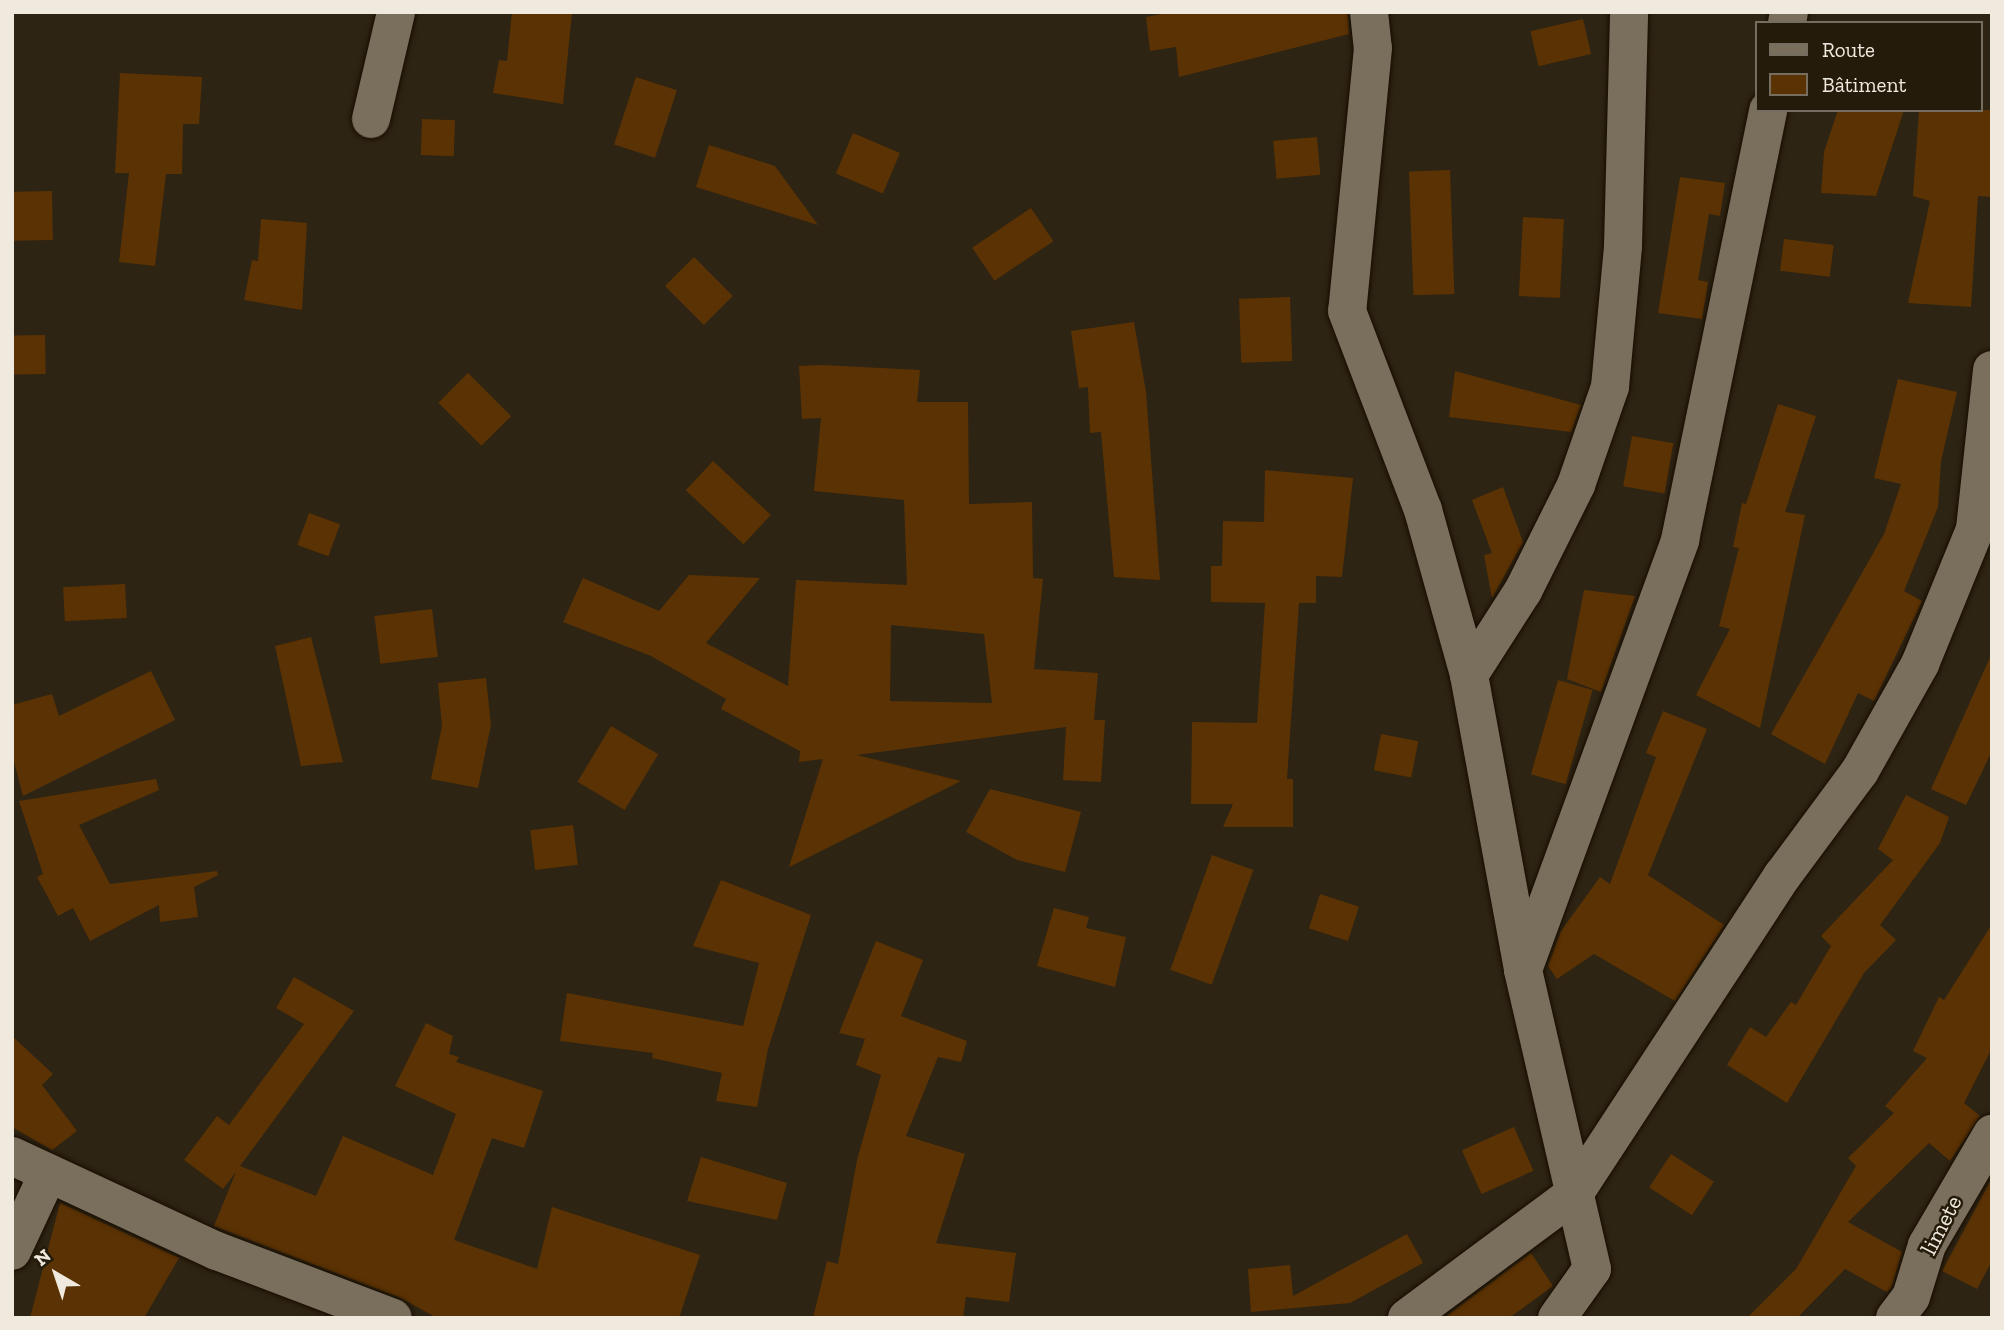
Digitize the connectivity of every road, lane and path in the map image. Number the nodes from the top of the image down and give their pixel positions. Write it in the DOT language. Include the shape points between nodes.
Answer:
graph roads {
  1 [pos="396,12"];
  2 [pos="1369,12"];
  3 [pos="1629,12"];
  4 [pos="1768,112"];
  5 [pos="371,119"];
  6 [pos="1992,370"];
  7 [pos="1469,675"];
  8 [pos="1523,970"];
  9 [pos="1992,1134"];
  10 [pos="12,1156"];
  11 [pos="47,1176"];
  12 [pos="1574,1194"];
  13 [pos="12,1251"];
  14 [pos="393,1318"];
  15 [pos="1407,1318"];
  16 [pos="1557,1318"];
  17 [pos="1895,1318"];
  1 -- 5 [label="street"];
  2 -- 7 [label="street" via="1373,48 1347,311 1423,510"];
  3 -- 7 [label="street" via="1623,246 1611,387 1576,485 1522,591"];
  4 -- 8 [label="street" via="1680,540"];
  6 -- 12 [label="street" via="1975,530 1920,664 1860,771 1783,875"];
  7 -- 8 [label="street"];
  8 -- 12 [label="street"];
  9 -- 17 [label="street, limete" via="1927,1245 1910,1297"];
  10 -- 11 [label="street"];
  11 -- 13 [label="street"];
  11 -- 14 [label="street" via="217,1251"];
  12 -- 15 [label="street"];
  12 -- 16 [label="street" via="1592,1269"];
}
